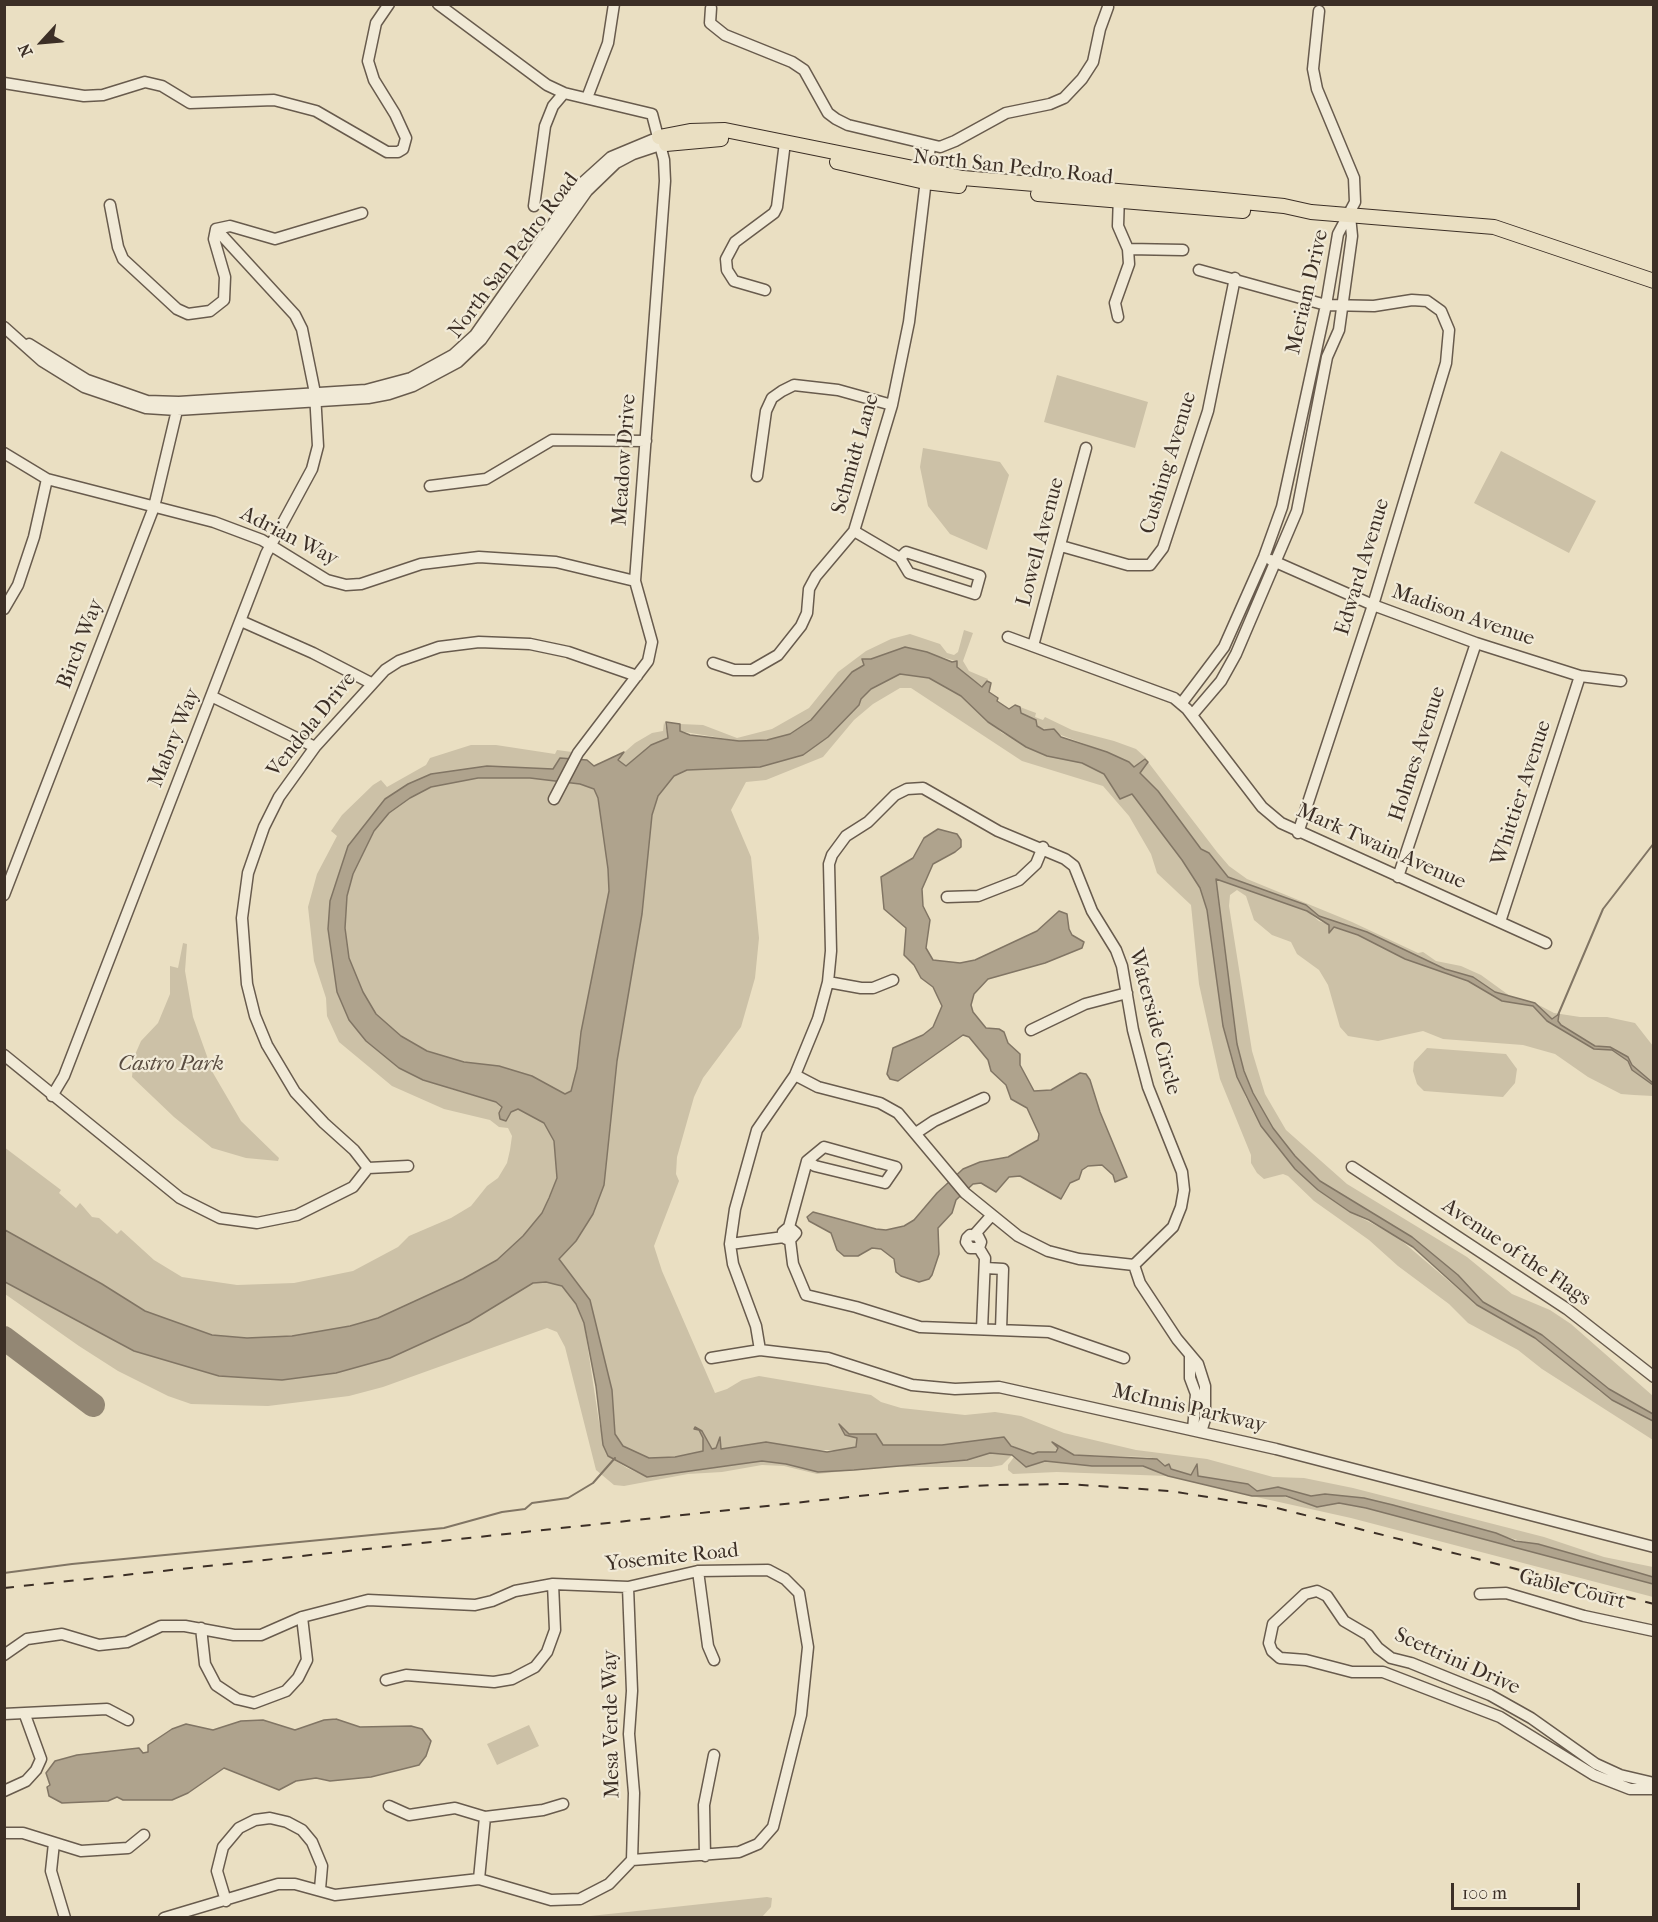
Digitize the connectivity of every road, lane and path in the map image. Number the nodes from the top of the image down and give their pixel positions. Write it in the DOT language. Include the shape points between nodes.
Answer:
graph roads {
  1 [pos="389,4"];
  2 [pos="438,4"];
  3 [pos="614,4"];
  4 [pos="1108,7"];
  5 [pos="711,8"];
  6 [pos="1319,11"];
  7 [pos="4,82"];
  8 [pos="564,93"];
  9 [pos="587,98"];
  10 [pos="660,141"];
  11 [pos="784,146"];
  12 [pos="930,146"];
  13 [pos="925,177"];
  14 [pos="1119,196"];
  15 [pos="110,205"];
  16 [pos="534,206"];
  17 [pos="362,213"];
  18 [pos="1350,216"];
  19 [pos="216,229"];
  20 [pos="1128,249"];
  21 [pos="1183,250"];
  22 [pos="1199,270"];
  23 [pos="1234,278"];
  24 [pos="1653,281"];
  25 [pos="765,290"];
  26 [pos="1343,304"];
  27 [pos="1326,305"];
  28 [pos="1118,317"];
  29 [pos="4,327"];
  30 [pos="315,397"];
  31 [pos="891,405"];
  32 [pos="178,406"];
  33 [pos="646,441"];
  34 [pos="1086,448"];
  35 [pos="4,453"];
  36 [pos="757,476"];
  37 [pos="47,479"];
  38 [pos="430,486"];
  39 [pos="154,507"];
  40 [pos="854,531"];
  41 [pos="271,545"];
  42 [pos="1061,546"];
  43 [pos="1264,557"];
  44 [pos="900,558"];
  45 [pos="1276,562"];
  46 [pos="635,581"];
  47 [pos="1373,605"];
  48 [pos="4,609"];
  49 [pos="241,621"];
  50 [pos="1008,638"];
  51 [pos="1476,643"];
  52 [pos="1033,646"];
  53 [pos="713,663"];
  54 [pos="637,676"];
  55 [pos="1580,676"];
  56 [pos="1621,681"];
  57 [pos="371,683"];
  58 [pos="213,697"];
  59 [pos="1181,704"];
  60 [pos="1192,715"];
  61 [pos="315,747"];
  62 [pos="554,799"];
  63 [pos="1298,833"];
  64 [pos="1043,847"];
  65 [pos="1398,877"];
  66 [pos="4,896"];
  67 [pos="947,897"];
  68 [pos="1500,922"];
  69 [pos="1546,943"];
  70 [pos="892,980"];
  71 [pos="828,982"];
  72 [pos="1127,993"];
  73 [pos="1032,1030"];
  74 [pos="4,1055"];
  75 [pos="795,1075"];
  76 [pos="52,1096"];
  77 [pos="984,1098"];
  78 [pos="916,1133"];
  79 [pos="807,1161"];
  80 [pos="408,1166"];
  81 [pos="1352,1167"];
  82 [pos="368,1168"];
  83 [pos="994,1218"];
  84 [pos="787,1234"];
  85 [pos="730,1240"];
  86 [pos="1134,1265"];
  87 [pos="986,1268"];
  88 [pos="982,1329"];
  89 [pos="1001,1330"];
  90 [pos="760,1350"];
  91 [pos="711,1358"];
  92 [pos="1124,1358"];
  93 [pos="1653,1377"];
  94 [pos="1197,1431"];
  95 [pos="1653,1547"];
  96 [pos="698,1571"];
  97 [pos="553,1584"];
  98 [pos="628,1587"];
  99 [pos="1480,1594"];
  100 [pos="302,1617"];
  101 [pos="201,1628"];
  102 [pos="1653,1631"];
  103 [pos="4,1655"];
  104 [pos="714,1660"];
  105 [pos="387,1680"];
  106 [pos="4,1714"];
  107 [pos="25,1715"];
  108 [pos="128,1719"];
  109 [pos="714,1755"];
  110 [pos="1653,1783"];
  111 [pos="1653,1789"];
  112 [pos="4,1791"];
  113 [pos="563,1803"];
  114 [pos="389,1806"];
  115 [pos="485,1817"];
  116 [pos="4,1833"];
  117 [pos="144,1835"];
  118 [pos="54,1843"];
  119 [pos="705,1856"];
  120 [pos="632,1860"];
  121 [pos="479,1879"];
  122 [pos="320,1889"];
  123 [pos="226,1901"];
  124 [pos="65,1917"];
  125 [pos="164,1917"];
  1 -- 7 [label="street" via="376,23 368,61 374,80 406,138 403,150 398,152 387,152 316,111 274,100 190,103 162,86 145,82 84,96"];
  2 -- 8 [label="street" via="547,85"];
  3 -- 9 [label="street" via="608,43"];
  4 -- 12 [label="street" via="1093,62 1064,98 1006,113 956,141"];
  5 -- 12 [label="street" via="710,24 725,35 804,70 828,113 836,119"];
  6 -- 18 [label="street" via="1313,69 1317,89 1354,178 1356,202"];
  8 -- 9 [label="street"];
  8 -- 16 [label="street, North San Pedro Road" via="544,126"];
  9 -- 10 [label="street, Meadow Drive" via="652,114"];
  10 -- 11 [label="main road, North San Pedro Road" via="690,131 725,130"];
  10 -- 30 [label="street, North San Pedro Road" via="630,147 611,157 580,185 475,335 453,355 411,378 366,390"];
  10 -- 33 [label="street, Meadow Drive" via="665,181"];
  11 -- 13 [label="main road, North San Pedro Road"];
  11 -- 25 [label="street" via="774,213 735,242 726,259 734,281"];
  12 -- 13 [label="street, Schmidt Lane"];
  13 -- 14 [label="main road, North San Pedro Road"];
  13 -- 31 [label="street, Schmidt Lane" via="909,322"];
  14 -- 18 [label="main road, North San Pedro Road" via="1284,206"];
  14 -- 20 [label="street" via="1118,226"];
  15 -- 19 [label="street" via="123,259 177,309 188,314 210,311 224,300 225,277 214,239"];
  17 -- 19 [label="street" via="275,239 230,226"];
  18 -- 24 [label="main road, North San Pedro Road" via="1494,227"];
  18 -- 26 [label="street, Meriam Drive" via="1352,236"];
  18 -- 27 [label="street, Meriam Drive" via="1338,234"];
  19 -- 30 [label="street, Mabry Way" via="295,315 302,329"];
  20 -- 21 [label="street"];
  20 -- 28 [label="street" via="1129,264 1115,303"];
  22 -- 23 [label="street"];
  23 -- 27 [label="street"];
  23 -- 42 [label="street, Cushing Avenue" via="1208,411 1163,548 1150,565 1128,565"];
  26 -- 27 [label="street"];
  26 -- 45 [label="street, Meriam Drive" via="1310,436 1304,486"];
  26 -- 47 [label="street, Edward Avenue" via="1374,306 1427,301 1442,311 1449,330 1446,363"];
  27 -- 43 [label="street, Meriam Drive" via="1298,423 1292,468"];
  29 -- 32 [label="street, North San Pedro Road" via="87,380 147,401"];
  30 -- 32 [label="street, North San Pedro Road"];
  30 -- 41 [label="street, Mabry Way" via="318,446 312,469"];
  31 -- 36 [label="street" via="838,390 794,385 782,391 772,398 765,411"];
  31 -- 40 [label="street, Schmidt Lane"];
  32 -- 39 [label="street, Birch Way"];
  33 -- 38 [label="street" via="552,440 486,479"];
  33 -- 46 [label="street, Meadow Drive"];
  34 -- 42 [label="street, Lowell Avenue"];
  35 -- 37 [label="street, Adrian Way"];
  37 -- 39 [label="street, Adrian Way"];
  37 -- 48 [label="street" via="34,537 18,585"];
  39 -- 41 [label="street, Adrian Way" via="214,522"];
  39 -- 66 [label="street, Birch Way"];
  40 -- 44 [label="street"];
  40 -- 53 [label="street, Schmidt Lane" via="816,576 801,626 778,655 752,670 734,670"];
  41 -- 46 [label="street, Adrian Way" via="327,580 346,585 361,584 421,564 479,557 556,562"];
  41 -- 49 [label="street, Mabry Way"];
  42 -- 52 [label="street, Lowell Avenue"];
  43 -- 45 [label="street, Madison Avenue"];
  43 -- 59 [label="street, Meriam Drive" via="1224,647"];
  44 -- 44 [label="street" via="909,573 975,594 980,576 906,552"];
  45 -- 47 [label="street, Madison Avenue"];
  45 -- 60 [label="street, Meriam Drive" via="1236,654 1221,681"];
  46 -- 54 [label="street, Meadow Drive" via="652,642 648,661"];
  47 -- 51 [label="street, Madison Avenue"];
  47 -- 63 [label="street, Edward Avenue"];
  49 -- 57 [label="street"];
  49 -- 58 [label="street, Mabry Way"];
  50 -- 52 [label="street, Mark Twain Avenue"];
  51 -- 55 [label="street, Madison Avenue"];
  51 -- 65 [label="street, Holmes Avenue"];
  52 -- 59 [label="street, Mark Twain Avenue" via="1174,698"];
  54 -- 57 [label="street, Vendola Drive" via="568,652 530,644 479,642 439,647 399,661"];
  54 -- 62 [label="street, Meadow Drive" via="578,753"];
  55 -- 56 [label="street, Madison Avenue"];
  55 -- 68 [label="street, Whittier Avenue"];
  57 -- 61 [label="street, Vendola Drive"];
  58 -- 61 [label="street"];
  58 -- 76 [label="street, Mabry Way" via="64,1076"];
  59 -- 60 [label="street, Mark Twain Avenue"];
  60 -- 63 [label="street, Mark Twain Avenue" via="1262,807"];
  61 -- 82 [label="street, Vendola Drive" via="279,797 264,827 249,873 242,918 242,953 255,1016 275,1061 295,1092"];
  63 -- 65 [label="street, Mark Twain Avenue"];
  64 -- 67 [label="street" via="1035,864 1019,880 978,896"];
  64 -- 71 [label="street, Waterside Circle" via="998,831 923,788 895,795 868,822 846,836 832,855"];
  64 -- 72 [label="street, Waterside Circle" via="1074,866 1092,911 1116,950"];
  65 -- 68 [label="street, Mark Twain Avenue"];
  68 -- 69 [label="street, Mark Twain Avenue"];
  70 -- 71 [label="street" via="873,988"];
  71 -- 75 [label="street, Waterside Circle"];
  72 -- 73 [label="street" via="1085,1004"];
  72 -- 86 [label="street, Waterside Circle" via="1148,1087 1182,1172 1184,1190 1173,1227"];
  74 -- 76 [label="street"];
  75 -- 78 [label="street" via="818,1087 880,1103 898,1113"];
  75 -- 85 [label="street, Waterside Circle" via="757,1130"];
  76 -- 82 [label="street" via="180,1198 220,1218 257,1223 297,1215 352,1188"];
  77 -- 78 [label="street"];
  78 -- 83 [label="street" via="952,1179"];
  79 -- 79 [label="street" via="885,1184 896,1167 824,1147"];
  79 -- 84 [label="street"];
  80 -- 82 [label="street"];
  81 -- 93 [label="street, Avenue of the Flags" via="1567,1309"];
  83 -- 86 [label="street" via="1048,1251"];
  83 -- 87 [label="street" via="978,1240"];
  84 -- 85 [label="street"];
  84 -- 88 [label="street" via="793,1264 806,1295 920,1327"];
  85 -- 90 [label="street, Waterside Circle" via="733,1264 756,1326"];
  86 -- 94 [label="street" via="1140,1283 1190,1357"];
  87 -- 88 [label="street"];
  87 -- 89 [label="street" via="1003,1269"];
  88 -- 89 [label="street"];
  89 -- 92 [label="street" via="1049,1332"];
  90 -- 91 [label="street, McInnis Parkway"];
  90 -- 94 [label="street, McInnis Parkway" via="828,1358 912,1385 955,1389 999,1387"];
  94 -- 95 [label="street, McInnis Parkway"];
  96 -- 98 [label="street, Yosemite Road"];
  96 -- 104 [label="street" via="708,1646"];
  96 -- 119 [label="street, Yosemite Road" via="768,1570 785,1579 800,1593 808,1647 801,1716 773,1827 758,1845"];
  97 -- 98 [label="street, Yosemite Road"];
  97 -- 100 [label="street, Yosemite Road" via="515,1590 475,1605 368,1600"];
  97 -- 105 [label="street" via="555,1630 547,1652 535,1667 512,1679 494,1682 406,1675"];
  98 -- 120 [label="street, Mesa Verde Way"];
  99 -- 102 [label="street, Gable Court" via="1506,1593"];
  100 -- 101 [label="street, Yosemite Road" via="261,1635 234,1635"];
  100 -- 101 [label="street" via="307,1660 298,1678 286,1692 254,1703 237,1699 216,1685 205,1664"];
  101 -- 103 [label="street, Yosemite Road" via="161,1626 127,1642 99,1646 62,1634 27,1639"];
  106 -- 107 [label="street"];
  107 -- 108 [label="street" via="107,1709"];
  107 -- 112 [label="street" via="41,1760 26,1781"];
  109 -- 119 [label="street" via="704,1804"];
  110 -- 111 [label="street, Scettrini Drive" via="1596,1764 1500,1700 1391,1658 1368,1635 1344,1621 1327,1596 1317,1591 1305,1594 1273,1624 1269,1643 1280,1658 1352,1672 1383,1672 1500,1717 1594,1775 1630,1789"];
  113 -- 115 [label="street" via="543,1810"];
  114 -- 115 [label="street" via="409,1815 455,1808"];
  115 -- 121 [label="street"];
  116 -- 118 [label="street" via="23,1833"];
  117 -- 118 [label="street" via="128,1848 81,1851"];
  118 -- 124 [label="street" via="51,1871"];
  119 -- 120 [label="street, Yosemite Road"];
  120 -- 121 [label="street" via="609,1884 580,1899 551,1900"];
  121 -- 122 [label="street" via="335,1896"];
  122 -- 123 [label="street" via="278,1884"];
  122 -- 123 [label="street" via="322,1866 312,1842 302,1830 270,1818 239,1828 223,1847 217,1870"];
  123 -- 125 [label="street"];
}
